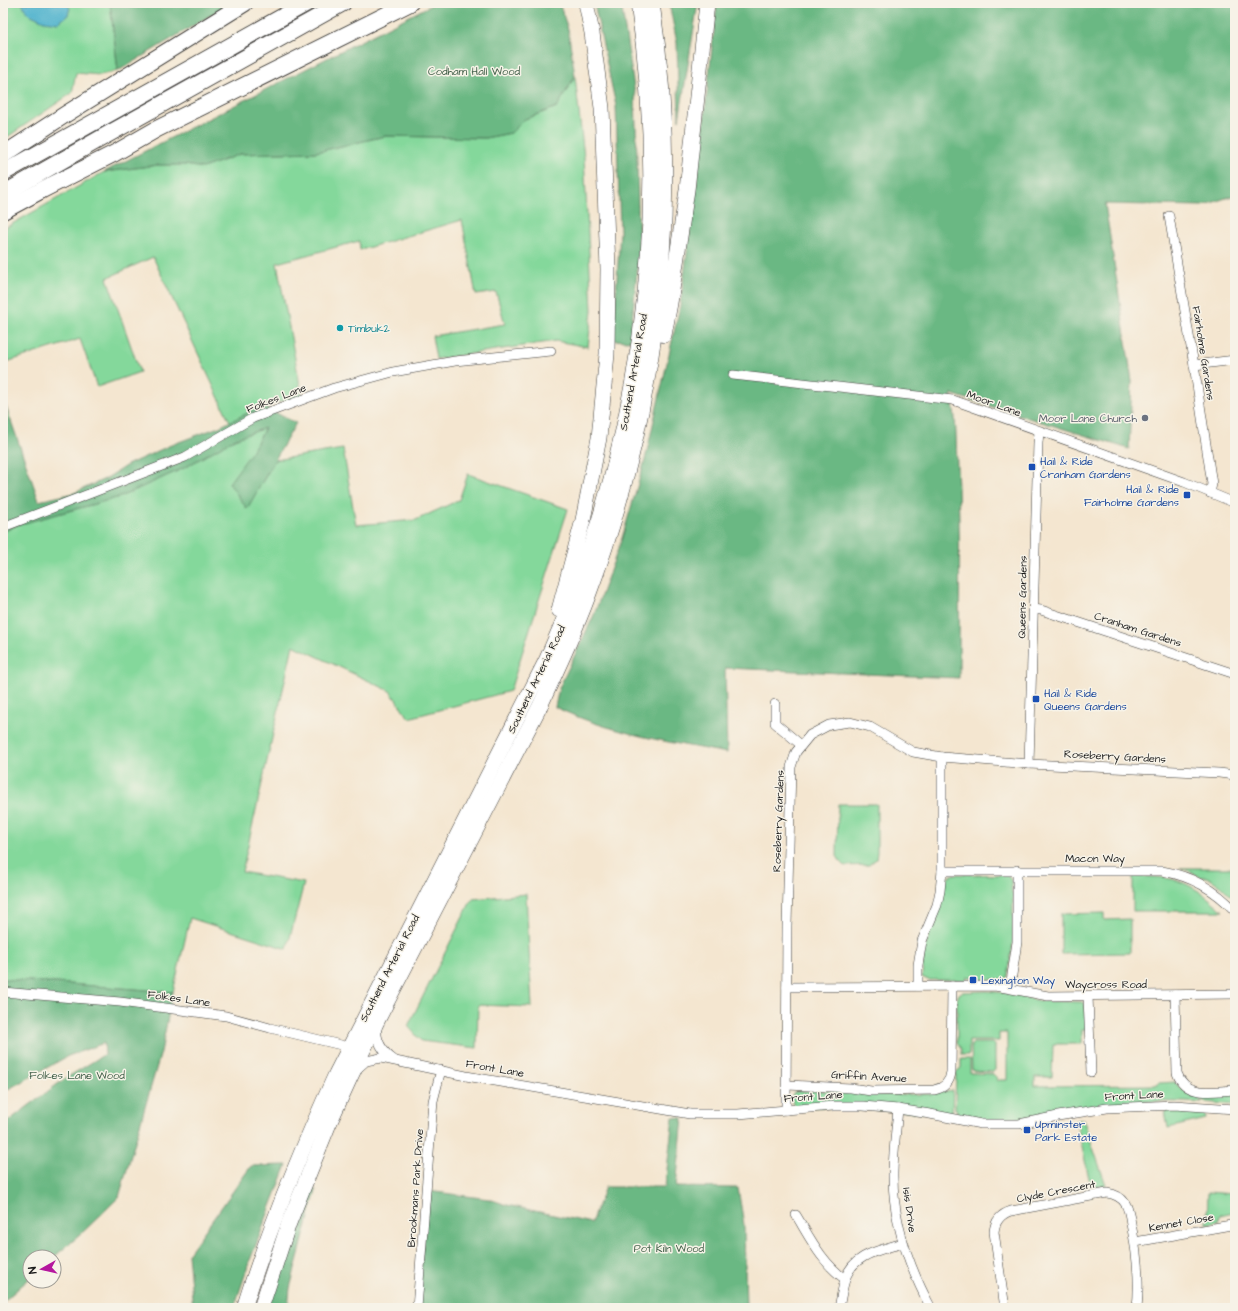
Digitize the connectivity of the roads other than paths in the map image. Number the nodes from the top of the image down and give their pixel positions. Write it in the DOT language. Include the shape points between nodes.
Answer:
graph roads {
  1 [pos="245,3"];
  2 [pos="307,3"];
  3 [pos="343,3"];
  4 [pos="410,3"];
  5 [pos="586,3"];
  6 [pos="638,3"];
  7 [pos="652,3"];
  8 [pos="707,3"];
  9 [pos="3,155"];
  10 [pos="3,173"];
  11 [pos="3,194"];
  12 [pos="3,211"];
  13 [pos="1169,216"];
  14 [pos="551,351"];
  15 [pos="1235,360"];
  16 [pos="1194,365"];
  17 [pos="733,375"];
  18 [pos="1039,432"];
  19 [pos="1210,493"];
  20 [pos="1235,503"];
  21 [pos="3,527"];
  22 [pos="588,597"];
  23 [pos="1033,609"];
  24 [pos="1235,674"];
  25 [pos="527,699"];
  26 [pos="775,704"];
  27 [pos="801,745"];
  28 [pos="942,757"];
  29 [pos="1030,764"];
  30 [pos="1235,775"];
  31 [pos="942,870"];
  32 [pos="1017,870"];
  33 [pos="1235,911"];
  34 [pos="918,986"];
  35 [pos="952,986"];
  36 [pos="787,987"];
  37 [pos="1010,988"];
  38 [pos="3,992"];
  39 [pos="1235,994"];
  40 [pos="1175,995"];
  41 [pos="1088,996"];
  42 [pos="377,1021"];
  43 [pos="348,1049"];
  44 [pos="394,1060"];
  45 [pos="441,1070"];
  46 [pos="1091,1072"];
  47 [pos="349,1080"];
  48 [pos="787,1085"];
  49 [pos="1235,1090"];
  50 [pos="898,1109"];
  51 [pos="1235,1109"];
  52 [pos="786,1110"];
  53 [pos="796,1215"];
  54 [pos="1231,1226"];
  55 [pos="903,1242"];
  56 [pos="1135,1242"];
  57 [pos="845,1279"];
  58 [pos="244,1308"];
  59 [pos="260,1308"];
  60 [pos="417,1308"];
  61 [pos="839,1308"];
  62 [pos="931,1308"];
  63 [pos="1006,1308"];
  64 [pos="1137,1308"];
  1 -- 9 [label="highway"];
  2 -- 10 [label="highway"];
  3 -- 11 [label="highway"];
  4 -- 12 [label="highway" via="157,129"];
  5 -- 25 [label="highway" via="598,72 604,146 608,269 605,389 599,438 580,533 562,600"];
  6 -- 25 [label="highway, Southend Arterial Road" via="646,65 652,179 646,294 635,370 620,446 600,521 578,585"];
  7 -- 22 [label="highway, Southend Arterial Road" via="660,64 665,141 665,218 660,295 649,373 633,449 612,525"];
  8 -- 22 [label="highway" via="686,198 670,303 642,444 617,526"];
  13 -- 16 [label="street, Fairholme Gardens"];
  14 -- 21 [label="street, Folkes Lane" via="455,361 393,372 334,388 253,418 184,457"];
  15 -- 16 [label="street"];
  16 -- 19 [label="street, Fairholme Gardens" via="1212,484"];
  17 -- 18 [label="street, Moor Lane" via="953,400"];
  18 -- 19 [label="street, Moor Lane"];
  18 -- 23 [label="street, Queens Gardens"];
  19 -- 20 [label="street, Moor Lane"];
  22 -- 42 [label="highway, Southend Arterial Road" via="540,706"];
  23 -- 24 [label="street, Cranham Gardens"];
  23 -- 29 [label="street, Queens Gardens"];
  25 -- 43 [label="highway, Southend Arterial Road"];
  26 -- 27 [label="street" via="775,723"];
  27 -- 28 [label="street, Roseberry Gardens" via="822,727 850,722 870,727 914,752"];
  27 -- 36 [label="street, Roseberry Gardens" via="791,767"];
  28 -- 29 [label="street, Roseberry Gardens"];
  28 -- 31 [label="street"];
  29 -- 30 [label="street, Roseberry Gardens"];
  31 -- 32 [label="street, Macon Way"];
  31 -- 34 [label="street" via="937,905 919,954"];
  32 -- 33 [label="street, Macon Way" via="1148,870 1174,873 1205,885"];
  32 -- 37 [label="street" via="1017,942"];
  34 -- 35 [label="street, Waycross Road"];
  34 -- 36 [label="street, Waycross Road"];
  35 -- 37 [label="street, Waycross Road"];
  35 -- 48 [label="street, Griffin Avenue" via="951,1072 948,1082 942,1087 934,1090 871,1091"];
  36 -- 48 [label="street, Roseberry Gardens"];
  37 -- 41 [label="street, Waycross Road" via="1048,996"];
  38 -- 43 [label="street, Folkes Lane" via="226,1016 341,1045"];
  39 -- 40 [label="street, Waycross Road"];
  40 -- 41 [label="street, Waycross Road"];
  40 -- 49 [label="street" via="1177,1073 1180,1081 1193,1090"];
  41 -- 46 [label="street"];
  42 -- 44 [label="street" via="379,1044"];
  42 -- 47 [label="highway, Southend Arterial Road"];
  43 -- 58 [label="highway, Southend Arterial Road" via="295,1168 258,1262"];
  44 -- 45 [label="street, Front Lane"];
  44 -- 47 [label="street, Front Lane" via="381,1058 366,1061"];
  45 -- 52 [label="street, Front Lane" via="690,1114"];
  45 -- 60 [label="street, Brookmans Park Drive" via="433,1101"];
  47 -- 59 [label="highway, Southend Arterial Road" via="292,1216"];
  48 -- 52 [label="street, Roseberry Gardens"];
  50 -- 51 [label="street, Front Lane" via="981,1124 1019,1124 1107,1108 1174,1105"];
  50 -- 52 [label="street, Front Lane" via="833,1106"];
  50 -- 55 [label="street, Isis Drive" via="894,1177 896,1210"];
  53 -- 57 [label="street" via="824,1260"];
  54 -- 56 [label="street, Kennet Close"];
  55 -- 57 [label="street" via="862,1257 849,1269"];
  55 -- 62 [label="street, Isis Drive" via="916,1278"];
  56 -- 63 [label="street, Clyde Crescent" via="1125,1202 1113,1194 1107,1193 1005,1213 997,1221 994,1232"];
  56 -- 64 [label="street, Clyde Crescent" via="1139,1290"];
  57 -- 61 [label="street"];
}
